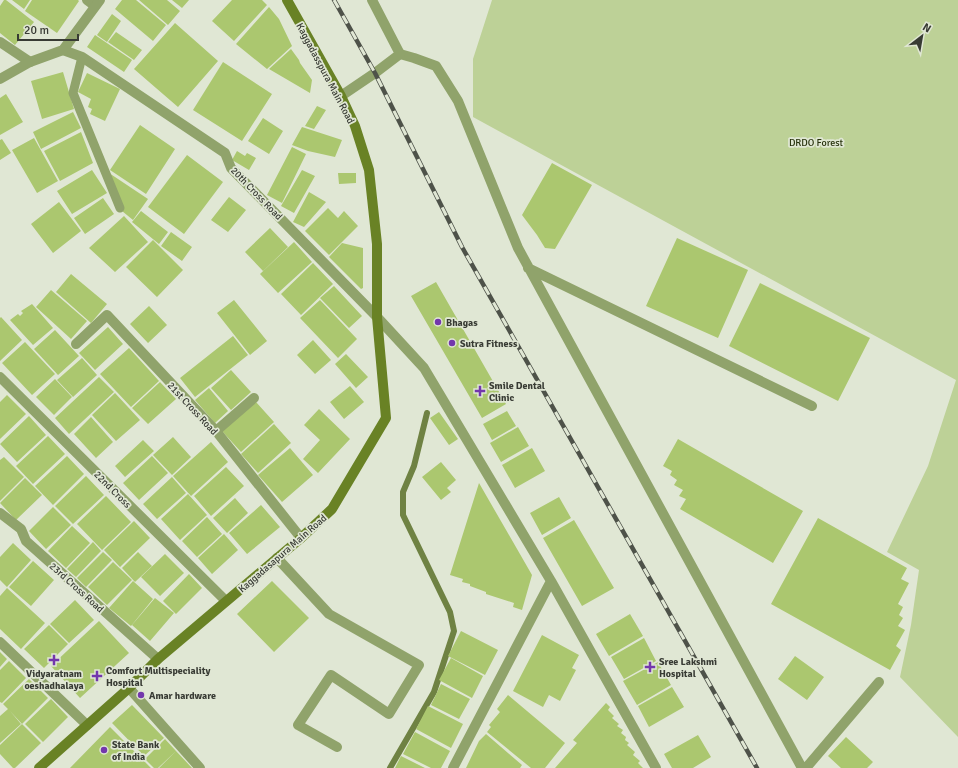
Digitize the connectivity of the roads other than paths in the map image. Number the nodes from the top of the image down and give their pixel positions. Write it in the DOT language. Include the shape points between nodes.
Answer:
graph roads {
  1 [pos="287,0"];
  2 [pos="372,0"];
  3 [pos="94,2"];
  4 [pos="0,42"];
  5 [pos="63,50"];
  6 [pos="400,54"];
  7 [pos="82,57"];
  8 [pos="30,62"];
  9 [pos="0,79"];
  10 [pos="341,96"];
  11 [pos="369,170"];
  12 [pos="120,208"];
  13 [pos="528,268"];
  14 [pos="377,317"];
  15 [pos="76,344"];
  16 [pos="0,377"];
  17 [pos="254,398"];
  18 [pos="812,406"];
  19 [pos="216,431"];
  20 [pos="0,513"];
  21 [pos="301,538"];
  22 [pos="277,558"];
  23 [pos="551,581"];
  24 [pos="226,601"];
  25 [pos="0,642"];
  26 [pos="158,659"];
  27 [pos="879,682"];
  28 [pos="129,688"];
  29 [pos="86,725"];
  30 [pos="337,747"];
  31 [pos="39,768"];
  32 [pos="200,768"];
  33 [pos="453,768"];
  34 [pos="656,768"];
  35 [pos="802,768"];
  36 [pos="806,768"];
  1 -- 10 [label="main road, Kaggadasspura Main Road"];
  2 -- 6 [label="street"];
  3 -- 5 [label="street"];
  4 -- 8 [label="street"];
  5 -- 7 [label="street, 20th Cross Road"];
  5 -- 8 [label="street"];
  6 -- 10 [label="street"];
  6 -- 13 [label="street" via="436,66 458,101"];
  7 -- 12 [label="lane" via="72,93"];
  7 -- 14 [label="street, 20th Cross Road" via="225,153 231,168"];
  8 -- 9 [label="street"];
  10 -- 11 [label="main road, Kaggadasspura Main Road" via="355,126"];
  11 -- 14 [label="main road, Kaggadasapura Main Road" via="377,244"];
  13 -- 18 [label="street"];
  13 -- 35 [label="street"];
  14 -- 21 [label="main road, Kaggadasapura Main Road" via="386,418 332,509"];
  14 -- 23 [label="street, 20th Cross Road" via="424,368"];
  15 -- 19 [label="street, 21st Cross Road" via="107,315"];
  16 -- 24 [label="street, 22nd Cross"];
  17 -- 19 [label="street"];
  19 -- 21 [label="street, 21st Cross Road"];
  20 -- 26 [label="street, 23rd Cross Road" via="21,529 26,541"];
  21 -- 22 [label="main road, Kaggadasapura Main Road"];
  22 -- 24 [label="main road, Kaggadasapura Main Road"];
  22 -- 30 [label="street" via="329,614 419,666 389,714 330,675 298,725"];
  23 -- 33 [label="street"];
  23 -- 34 [label="street, 20th Cross Road"];
  24 -- 26 [label="main road, Kaggadasapura Main Road"];
  25 -- 29 [label="street"];
  26 -- 28 [label="main road, Kaggadasapura Main Road"];
  27 -- 36 [label="street"];
  28 -- 29 [label="main road, Kaggadasapura Main Road"];
  28 -- 32 [label="street"];
  29 -- 31 [label="main road, Kaggadasapura Main Road"];
}
